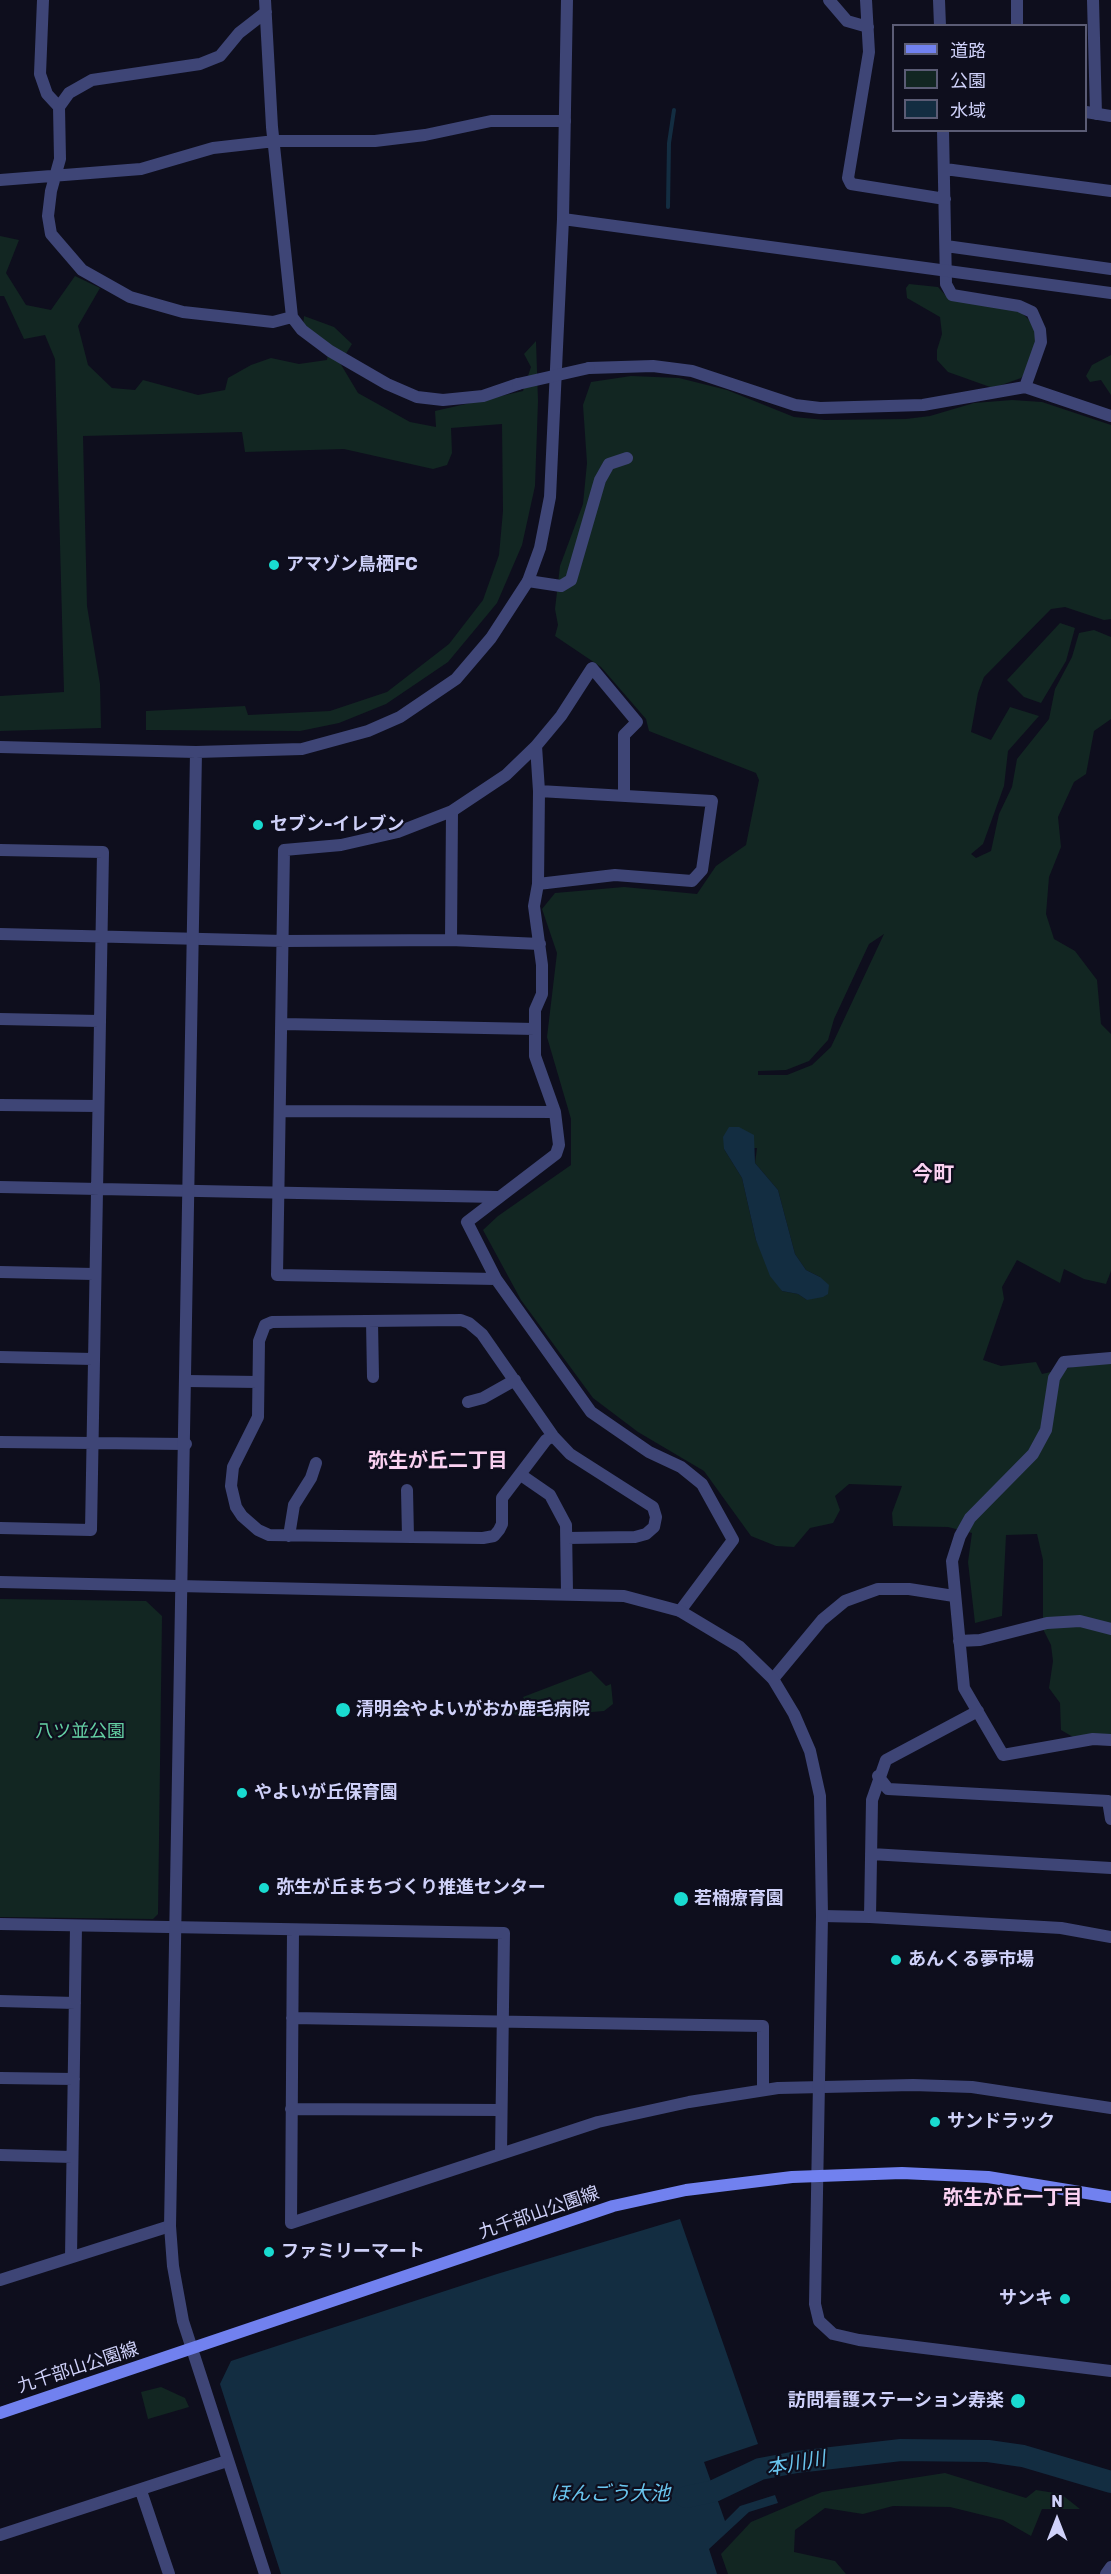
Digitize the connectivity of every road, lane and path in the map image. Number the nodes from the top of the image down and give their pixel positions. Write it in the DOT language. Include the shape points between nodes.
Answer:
graph roads {
  1 [pos="43,0"];
  2 [pos="567,0"];
  3 [pos="829,0"];
  4 [pos="866,0"];
  5 [pos="939,0"];
  6 [pos="1017,0"];
  7 [pos="1093,0"];
  8 [pos="266,6"];
  9 [pos="940,24"];
  10 [pos="1017,24"];
  11 [pos="867,27"];
  12 [pos="58,107"];
  13 [pos="1091,113"];
  14 [pos="1111,116"];
  15 [pos="565,121"];
  16 [pos="944,132"];
  17 [pos="275,141"];
  18 [pos="945,169"];
  19 [pos="57,175"];
  20 [pos="0,180"];
  21 [pos="1111,191"];
  22 [pos="945,199"];
  23 [pos="563,219"];
  24 [pos="946,246"];
  25 [pos="1111,269"];
  26 [pos="946,271"];
  27 [pos="1111,293"];
  28 [pos="292,317"];
  29 [pos="1025,387"];
  30 [pos="1111,416"];
  31 [pos="627,458"];
  32 [pos="528,582"];
  33 [pos="536,746"];
  34 [pos="0,747"];
  35 [pos="196,752"];
  36 [pos="539,791"];
  37 [pos="624,795"];
  38 [pos="452,812"];
  39 [pos="0,850"];
  40 [pos="538,884"];
  41 [pos="0,934"];
  42 [pos="100,935"];
  43 [pos="193,939"];
  44 [pos="451,940"];
  45 [pos="285,941"];
  46 [pos="540,944"];
  47 [pos="0,1019"];
  48 [pos="99,1021"];
  49 [pos="283,1024"];
  50 [pos="535,1029"];
  51 [pos="0,1104"];
  52 [pos="98,1106"];
  53 [pos="282,1111"];
  54 [pos="555,1112"];
  55 [pos="0,1187"];
  56 [pos="96,1188"];
  57 [pos="190,1190"];
  58 [pos="280,1192"];
  59 [pos="497,1197"];
  60 [pos="0,1272"];
  61 [pos="94,1274"];
  62 [pos="496,1279"];
  63 [pos="372,1321"];
  64 [pos="0,1357"];
  65 [pos="1111,1358"];
  66 [pos="93,1359"];
  67 [pos="373,1377"];
  68 [pos="515,1380"];
  69 [pos="187,1381"];
  70 [pos="258,1382"];
  71 [pos="468,1402"];
  72 [pos="553,1436"];
  73 [pos="0,1442"];
  74 [pos="91,1443"];
  75 [pos="186,1444"];
  76 [pos="316,1463"];
  77 [pos="521,1475"];
  78 [pos="407,1490"];
  79 [pos="0,1528"];
  80 [pos="289,1536"];
  81 [pos="408,1537"];
  82 [pos="567,1538"];
  83 [pos="0,1582"];
  84 [pos="182,1586"];
  85 [pos="567,1593"];
  86 [pos="954,1596"];
  87 [pos="680,1611"];
  88 [pos="1111,1629"];
  89 [pos="959,1641"];
  90 [pos="773,1679"];
  91 [pos="978,1711"];
  92 [pos="1111,1740"];
  93 [pos="878,1776"];
  94 [pos="1111,1819"];
  95 [pos="871,1854"];
  96 [pos="1111,1868"];
  97 [pos="822,1916"];
  98 [pos="870,1917"];
  99 [pos="0,1924"];
  100 [pos="76,1926"];
  101 [pos="176,1928"];
  102 [pos="293,1930"];
  103 [pos="1111,1937"];
  104 [pos="0,2001"];
  105 [pos="75,2003"];
  106 [pos="292,2018"];
  107 [pos="503,2021"];
  108 [pos="0,2078"];
  109 [pos="74,2079"];
  110 [pos="820,2085"];
  111 [pos="763,2090"];
  112 [pos="1111,2108"];
  113 [pos="291,2109"];
  114 [pos="501,2110"];
  115 [pos="501,2153"];
  116 [pos="0,2156"];
  117 [pos="72,2157"];
  118 [pos="817,2176"];
  119 [pos="1111,2197"];
  120 [pos="170,2226"];
  121 [pos="71,2257"];
  122 [pos="0,2280"];
  123 [pos="192,2349"];
  124 [pos="1111,2371"];
  125 [pos="0,2413"];
  126 [pos="227,2461"];
  127 [pos="141,2491"];
  128 [pos="0,2535"];
  129 [pos="1111,2567"];
  130 [pos="169,2574"];
  131 [pos="265,2574"];
  132 [pos="1106,2574"];
  1 -- 12 [label="street" via="40,74 47,94"];
  2 -- 15 [label="street"];
  3 -- 11 [label="street" via="847,21"];
  4 -- 11 [label="street"];
  5 -- 9 [label="street"];
  6 -- 10 [label="street"];
  7 -- 13 [label="street"];
  8 -- 12 [label="street" via="220,56 200,64 92,80 69,93"];
  8 -- 17 [label="street"];
  11 -- 22 [label="street" via="869,52 848,178 851,184"];
  12 -- 19 [label="street"];
  13 -- 14 [label="street"];
  15 -- 17 [label="street" via="491,121 375,141"];
  15 -- 23 [label="street"];
  16 -- 18 [label="street"];
  17 -- 19 [label="street" via="213,148 141,169"];
  17 -- 28 [label="street"];
  18 -- 21 [label="street"];
  18 -- 22 [label="street"];
  19 -- 20 [label="street"];
  19 -- 28 [label="street" via="48,216 51,234 82,270 96,279 130,297 183,312 273,322"];
  22 -- 24 [label="street"];
  23 -- 26 [label="street"];
  23 -- 32 [label="street" via="550,496 540,548"];
  24 -- 25 [label="street"];
  24 -- 26 [label="street"];
  26 -- 27 [label="street"];
  26 -- 29 [label="street" via="946,284 952,295 1019,306 1032,312 1041,342"];
  28 -- 29 [label="street, bridge" via="302,330 330,351 387,384 417,397 444,400 483,396 589,368 653,366 692,371 795,405 820,408 923,405"];
  29 -- 30 [label="street"];
  31 -- 32 [label="street" via="609,464 600,480 571,580 561,586"];
  32 -- 35 [label="street" via="491,638 456,679 400,717 368,731 302,749"];
  33 -- 36 [label="street"];
  33 -- 37 [label="street" via="592,668 637,722 624,735"];
  33 -- 38 [label="street" via="506,775"];
  34 -- 35 [label="street"];
  35 -- 43 [label="street"];
  36 -- 37 [label="street"];
  36 -- 40 [label="street"];
  37 -- 40 [label="street" via="712,801 702,870 692,881 615,875"];
  38 -- 44 [label="street"];
  38 -- 45 [label="street" via="398,832 341,845 284,850"];
  39 -- 42 [label="street" via="103,852"];
  40 -- 46 [label="street" via="534,906"];
  41 -- 42 [label="street"];
  42 -- 43 [label="street"];
  42 -- 48 [label="street"];
  43 -- 45 [label="street"];
  43 -- 57 [label="street"];
  44 -- 45 [label="street"];
  44 -- 46 [label="street"];
  45 -- 49 [label="street"];
  46 -- 50 [label="street" via="542,994 535,1010"];
  47 -- 48 [label="street"];
  48 -- 52 [label="street"];
  49 -- 50 [label="street"];
  49 -- 53 [label="street"];
  50 -- 54 [label="street" via="538,1070"];
  51 -- 52 [label="street"];
  52 -- 56 [label="street"];
  53 -- 54 [label="street"];
  53 -- 58 [label="street"];
  54 -- 59 [label="street" via="559,1145 556,1154"];
  55 -- 56 [label="street"];
  56 -- 57 [label="street"];
  56 -- 61 [label="street"];
  57 -- 58 [label="street"];
  57 -- 69 [label="street"];
  58 -- 59 [label="street"];
  58 -- 62 [label="street" via="278,1275"];
  59 -- 62 [label="street" via="467,1222"];
  60 -- 61 [label="street"];
  61 -- 66 [label="street"];
  62 -- 87 [label="street" via="591,1413 649,1452 681,1467 702,1484 733,1540"];
  63 -- 67 [label="street"];
  63 -- 68 [label="street" via="469,1323 482,1334"];
  63 -- 70 [label="street" via="265,1325 259,1341"];
  64 -- 66 [label="street"];
  65 -- 86 [label="street" via="1064,1362 1054,1378 1046,1430 1033,1454 970,1518 960,1536 952,1561"];
  66 -- 74 [label="street"];
  68 -- 71 [label="street"];
  68 -- 72 [label="street"];
  69 -- 70 [label="street"];
  69 -- 75 [label="street"];
  70 -- 80 [label="street" via="258,1417 233,1467 231,1486 236,1507 251,1525 269,1535"];
  72 -- 77 [label="street"];
  72 -- 82 [label="street" via="570,1454 644,1499 653,1507 656,1517 654,1527 635,1537"];
  73 -- 74 [label="street"];
  74 -- 75 [label="street"];
  74 -- 79 [label="street" via="91,1530"];
  75 -- 84 [label="street"];
  76 -- 80 [label="street" via="294,1505"];
  77 -- 81 [label="street" via="502,1498 502,1524 494,1536"];
  77 -- 82 [label="street" via="550,1495 566,1525"];
  78 -- 81 [label="street"];
  80 -- 81 [label="street"];
  82 -- 85 [label="street"];
  83 -- 84 [label="street"];
  84 -- 85 [label="street"];
  84 -- 101 [label="street"];
  85 -- 87 [label="street" via="624,1596"];
  86 -- 89 [label="street"];
  86 -- 90 [label="street" via="878,1589 845,1601 822,1620"];
  87 -- 90 [label="street" via="740,1647"];
  88 -- 89 [label="street" via="1080,1621 1047,1623 980,1640"];
  89 -- 91 [label="street" via="964,1688"];
  90 -- 97 [label="street" via="794,1714 817,1773 822,1823"];
  91 -- 92 [label="street" via="1003,1755 1093,1739"];
  91 -- 93 [label="street" via="886,1760"];
  93 -- 94 [label="street" via="888,1789 1108,1802"];
  93 -- 95 [label="street" via="872,1800"];
  95 -- 96 [label="street"];
  95 -- 98 [label="street"];
  97 -- 98 [label="street"];
  97 -- 110 [label="street"];
  98 -- 103 [label="street" via="1061,1928"];
  99 -- 100 [label="street"];
  100 -- 101 [label="street"];
  100 -- 105 [label="street"];
  101 -- 102 [label="street"];
  101 -- 120 [label="street"];
  102 -- 106 [label="street"];
  102 -- 107 [label="street" via="504,1933"];
  104 -- 105 [label="street"];
  105 -- 109 [label="street"];
  106 -- 107 [label="street"];
  106 -- 113 [label="street"];
  107 -- 111 [label="street" via="763,2026"];
  107 -- 114 [label="street"];
  108 -- 109 [label="street"];
  109 -- 117 [label="street"];
  110 -- 111 [label="street"];
  110 -- 112 [label="street" via="972,2087"];
  110 -- 118 [label="street"];
  111 -- 115 [label="street" via="598,2122"];
  113 -- 114 [label="street"];
  113 -- 115 [label="street" via="291,2223"];
  114 -- 115 [label="street"];
  116 -- 117 [label="street"];
  117 -- 121 [label="street"];
  118 -- 119 [label="main road, 九千部山公園線" via="902,2173 988,2177"];
  118 -- 123 [label="main road, 九千部山公園線" via="741,2182 613,2206"];
  118 -- 124 [label="street" via="815,2304 819,2321 833,2334"];
  120 -- 121 [label="street"];
  120 -- 123 [label="street" via="173,2266"];
  121 -- 122 [label="street"];
  123 -- 125 [label="main road, 九千部山公園線"];
  123 -- 126 [label="street"];
  126 -- 127 [label="street"];
  126 -- 131 [label="street"];
  127 -- 128 [label="street"];
  127 -- 130 [label="street"];
  129 -- 132 [label="street"];
}
